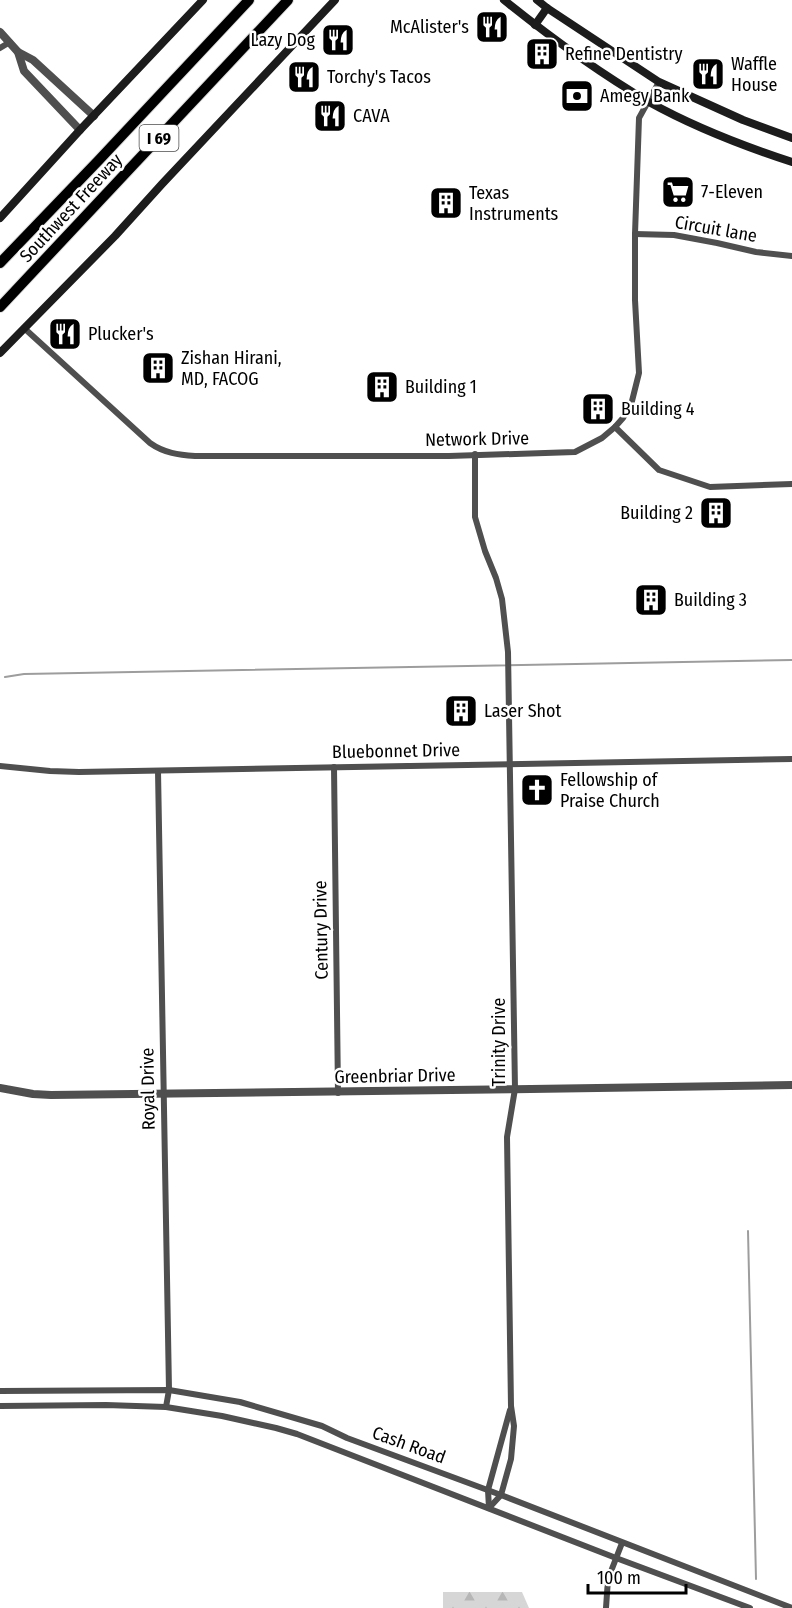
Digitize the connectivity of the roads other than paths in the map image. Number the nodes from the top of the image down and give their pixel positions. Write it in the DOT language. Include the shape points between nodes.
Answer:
graph roads {
  1 [pos="204,0"];
  2 [pos="249,0"];
  3 [pos="288,0"];
  4 [pos="335,0"];
  5 [pos="504,0"];
  6 [pos="537,0"];
  7 [pos="547,8"];
  8 [pos="535,25"];
  9 [pos="0,33"];
  10 [pos="10,42"];
  11 [pos="0,48"];
  12 [pos="18,52"];
  13 [pos="659,82"];
  14 [pos="649,101"];
  15 [pos="94,116"];
  16 [pos="80,130"];
  17 [pos="792,138"];
  18 [pos="792,162"];
  19 [pos="0,218"];
  20 [pos="635,234"];
  21 [pos="792,256"];
  22 [pos="0,263"];
  23 [pos="0,307"];
  24 [pos="24,328"];
  25 [pos="0,353"];
  26 [pos="615,428"];
  27 [pos="475,454"];
  28 [pos="792,484"];
  29 [pos="792,759"];
  30 [pos="510,764"];
  31 [pos="0,766"];
  32 [pos="334,768"];
  33 [pos="158,771"];
  34 [pos="792,1085"];
  35 [pos="0,1088"];
  36 [pos="515,1089"];
  37 [pos="338,1093"];
  38 [pos="164,1095"];
  39 [pos="34,1390"];
  40 [pos="169,1390"];
  41 [pos="0,1391"];
  42 [pos="34,1405"];
  43 [pos="0,1406"];
  44 [pos="511,1406"];
  45 [pos="166,1407"];
  46 [pos="271,1411"];
  47 [pos="267,1426"];
  48 [pos="347,1438"];
  49 [pos="341,1452"];
  50 [pos="488,1490"];
  51 [pos="501,1495"];
  52 [pos="489,1509"];
  53 [pos="622,1543"];
  54 [pos="616,1558"];
  55 [pos="767,1599"];
  56 [pos="606,1608"];
  57 [pos="750,1608"];
  58 [pos="763,1608"];
  59 [pos="792,1608"];
  1 -- 15 [label="main road"];
  2 -- 22 [label="highway, Southwest Freeway / I 69"];
  3 -- 23 [label="highway, Southwest Freeway / I 69"];
  4 -- 24 [label="main road"];
  5 -- 8 [label="main road"];
  6 -- 7 [label="main road"];
  7 -- 8 [label="main road"];
  7 -- 13 [label="main road"];
  8 -- 14 [label="main road"];
  9 -- 10 [label="street"];
  10 -- 11 [label="street"];
  10 -- 12 [label="street"];
  12 -- 15 [label="street" via="33,60"];
  12 -- 16 [label="street" via="24,71"];
  13 -- 14 [label="street, Network Drive"];
  13 -- 17 [label="main road"];
  14 -- 18 [label="main road" via="698,126"];
  14 -- 20 [label="street, Network Drive" via="639,118"];
  15 -- 16 [label="main road"];
  16 -- 19 [label="main road"];
  20 -- 21 [label="street, Circuit lane" via="674,235"];
  20 -- 26 [label="street, Network Drive" via="639,373 632,402"];
  24 -- 25 [label="main road"];
  24 -- 27 [label="street, Network Drive" via="161,450 195,456"];
  26 -- 27 [label="street, Network Drive" via="574,452"];
  26 -- 28 [label="street" via="659,470 710,487"];
  27 -- 30 [label="street, Trinity Drive" via="476,517 502,598 508,652"];
  29 -- 30 [label="street, Bluebonnet Drive"];
  30 -- 32 [label="street, Bluebonnet Drive"];
  30 -- 36 [label="street, Trinity Drive"];
  31 -- 33 [label="street, Bluebonnet Drive" via="58,772"];
  32 -- 33 [label="street, Bluebonnet Drive"];
  32 -- 37 [label="street, Century Drive"];
  33 -- 38 [label="street, Royal Drive"];
  34 -- 36 [label="street, Greenbriar Drive"];
  35 -- 38 [label="street, Greenbriar Drive" via="51,1095"];
  36 -- 37 [label="street, Greenbriar Drive"];
  36 -- 44 [label="street, Trinity Drive" via="507,1137"];
  37 -- 38 [label="street, Greenbriar Drive"];
  38 -- 40 [label="street, Royal Drive"];
  39 -- 40 [label="street, Cash Road"];
  39 -- 41 [label="street, Cash Road"];
  39 -- 42 [label="street"];
  40 -- 45 [label="street, Royal Drive"];
  40 -- 46 [label="street, Cash Road"];
  42 -- 43 [label="street, Cash Road"];
  42 -- 45 [label="street, Cash Road"];
  44 -- 50 [label="street, Trinity Drive"];
  44 -- 51 [label="street, Trinity Drive" via="514,1441"];
  45 -- 47 [label="street, Cash Road"];
  46 -- 47 [label="street"];
  46 -- 48 [label="street, Cash Road"];
  47 -- 49 [label="street, Cash Road"];
  48 -- 49 [label="street"];
  48 -- 50 [label="street, Cash Road"];
  49 -- 52 [label="street, Cash Road"];
  50 -- 51 [label="street, Cash Road"];
  50 -- 52 [label="street, Trinity Drive"];
  51 -- 52 [label="street, Trinity Drive"];
  51 -- 53 [label="street, Cash Road"];
  52 -- 54 [label="street, Cash Road"];
  53 -- 54 [label="street"];
  53 -- 55 [label="street, Cash Road"];
  54 -- 56 [label="street" via="608,1579"];
  54 -- 57 [label="street, Cash Road"];
  55 -- 58 [label="street"];
  55 -- 59 [label="street, Cash Road"];
}
